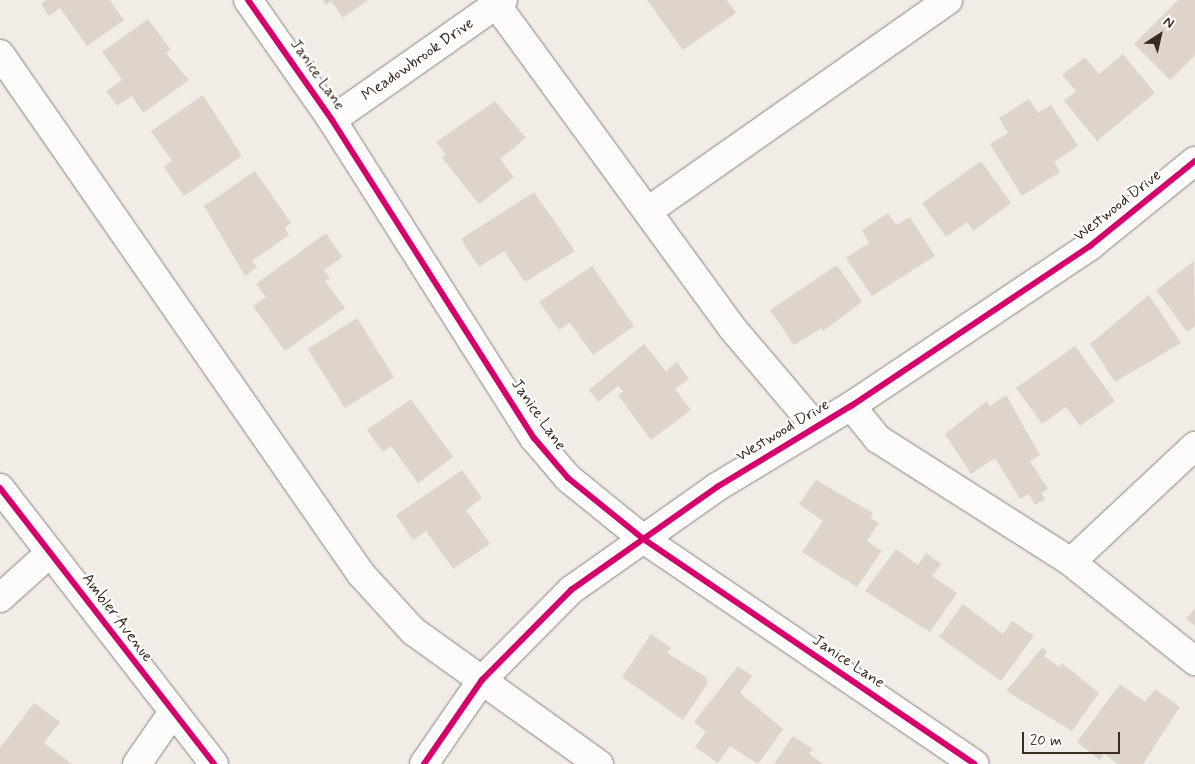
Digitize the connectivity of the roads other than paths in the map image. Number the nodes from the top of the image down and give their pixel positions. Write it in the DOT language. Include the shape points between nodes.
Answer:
graph roads {
  1 [pos="248,0"];
  2 [pos="948,0"];
  3 [pos="498,2"];
  4 [pos="0,54"];
  5 [pos="332,120"];
  6 [pos="1195,161"];
  7 [pos="648,211"];
  8 [pos="851,406"];
  9 [pos="816,427"];
  10 [pos="1195,446"];
  11 [pos="0,488"];
  12 [pos="642,538"];
  13 [pos="50,553"];
  14 [pos="1070,562"];
  15 [pos="0,598"];
  16 [pos="1195,661"];
  17 [pos="482,680"];
  18 [pos="173,712"];
  19 [pos="137,764"];
  20 [pos="214,764"];
  21 [pos="424,764"];
  22 [pos="599,764"];
  23 [pos="974,764"];
  1 -- 5 [label="street, Janice Lane"];
  2 -- 7 [label="street"];
  3 -- 5 [label="street, Meadowbrook Drive"];
  3 -- 7 [label="street"];
  4 -- 17 [label="street" via="361,574 413,631"];
  5 -- 12 [label="street, Janice Lane" via="534,438 568,478"];
  6 -- 8 [label="street, Westwood Drive" via="1090,246"];
  7 -- 9 [label="street" via="733,329"];
  8 -- 9 [label="street, Westwood Drive"];
  8 -- 14 [label="street" via="878,439"];
  9 -- 12 [label="street, Westwood Drive"];
  10 -- 14 [label="street"];
  11 -- 13 [label="street, Ambler Avenue"];
  12 -- 17 [label="street, Westwood Drive" via="571,590"];
  12 -- 23 [label="street, Janice Lane"];
  13 -- 15 [label="street"];
  13 -- 18 [label="street, Ambler Avenue"];
  14 -- 16 [label="street"];
  17 -- 21 [label="street, Westwood Drive"];
  17 -- 22 [label="street"];
  18 -- 19 [label="street"];
  18 -- 20 [label="street, Ambler Avenue"];
}
